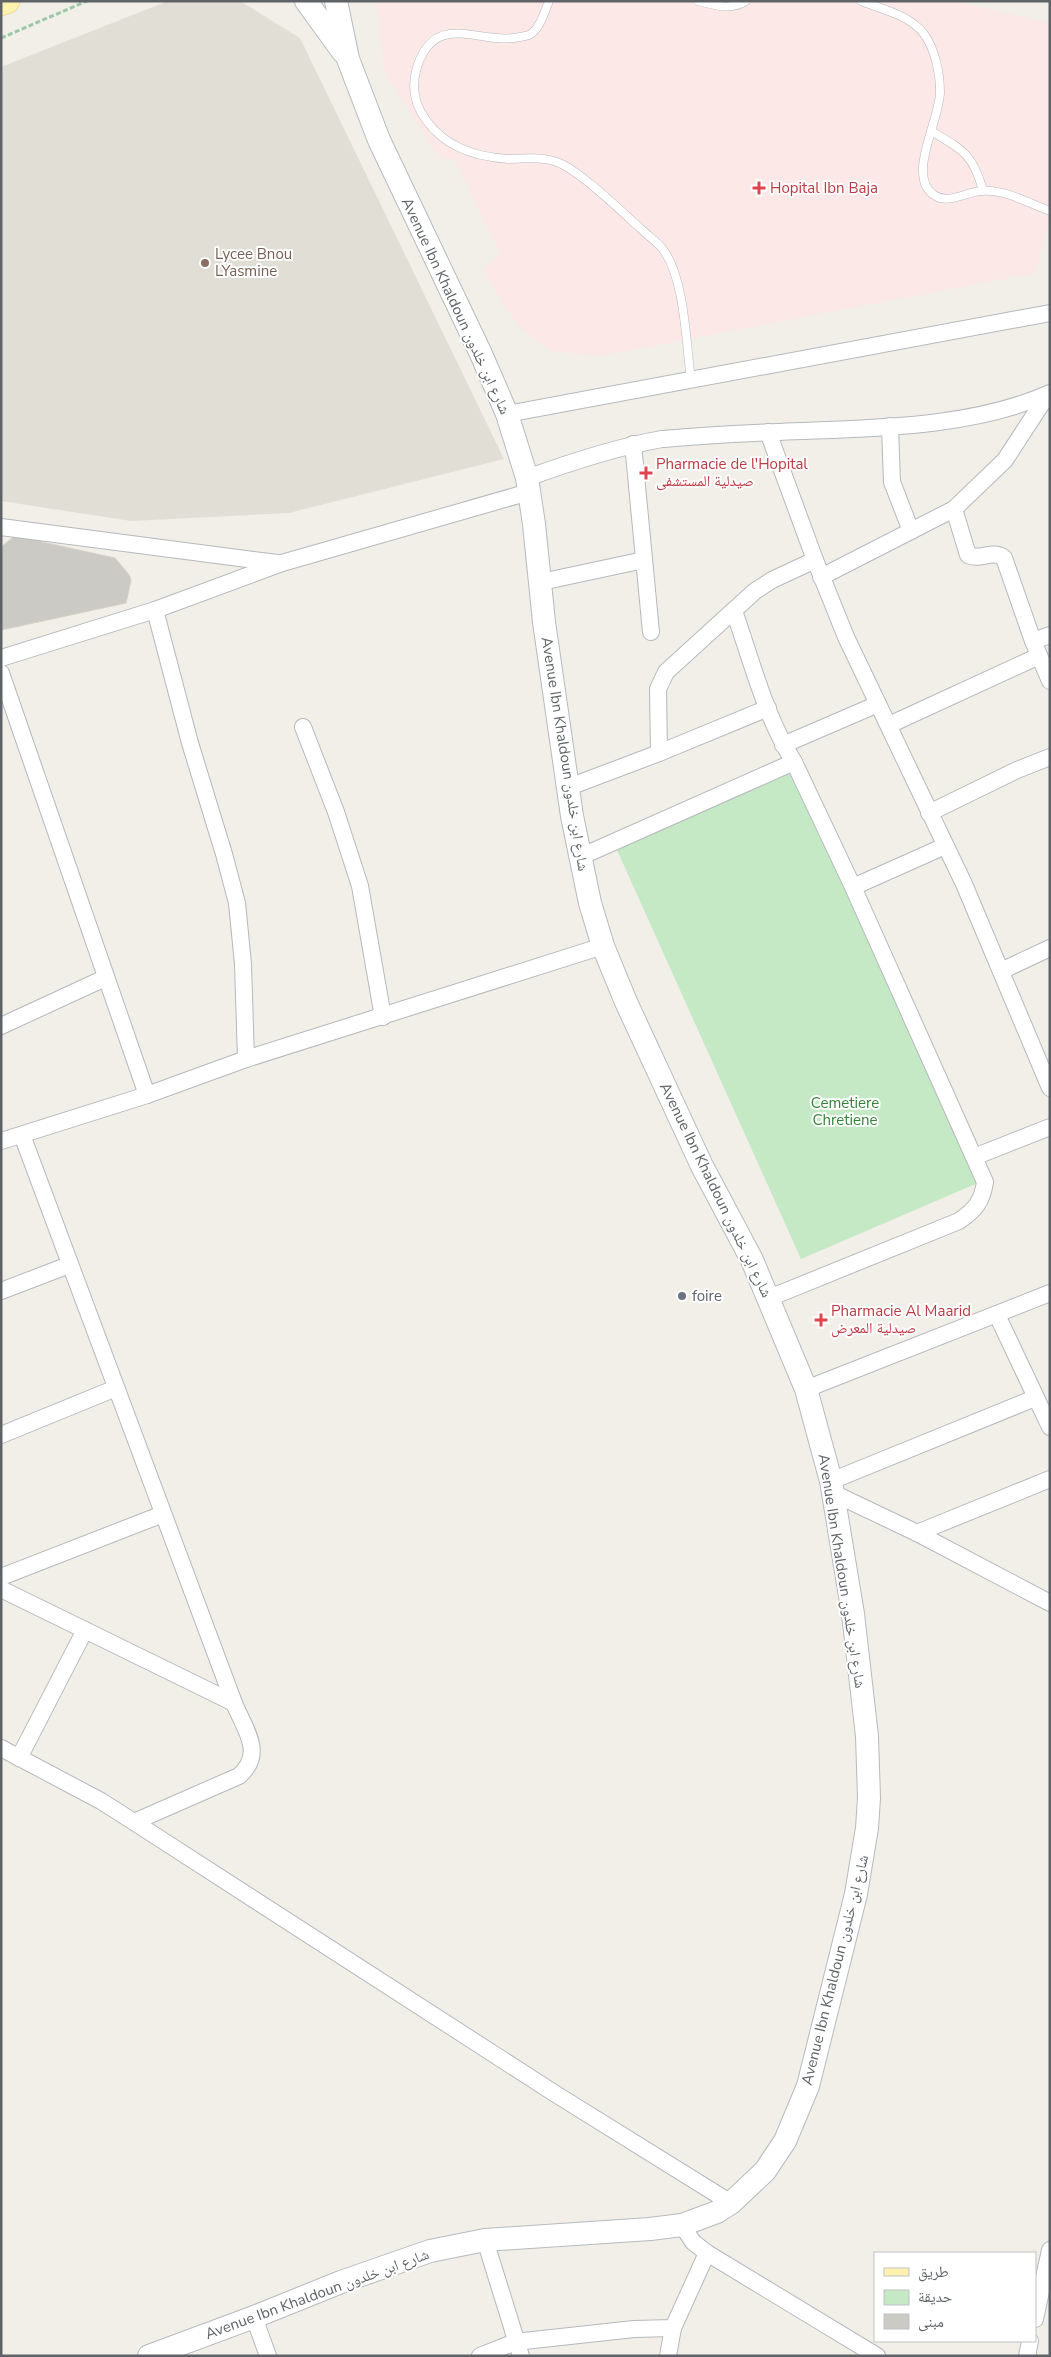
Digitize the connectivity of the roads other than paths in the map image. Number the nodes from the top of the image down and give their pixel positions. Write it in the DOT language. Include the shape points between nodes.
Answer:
graph roads {
  1 [pos="7,1"];
  2 [pos="306,1"];
  3 [pos="336,1"];
  4 [pos="549,1"];
  5 [pos="698,1"];
  6 [pos="746,1"];
  7 [pos="860,1"];
  8 [pos="1,3"];
  9 [pos="348,59"];
  10 [pos="931,131"];
  11 [pos="982,190"];
  12 [pos="1050,211"];
  13 [pos="1050,313"];
  14 [pos="691,380"];
  15 [pos="1049,394"];
  16 [pos="507,414"];
  17 [pos="890,426"];
  18 [pos="768,432"];
  19 [pos="633,444"];
  20 [pos="528,485"];
  21 [pos="954,509"];
  22 [pos="1,527"];
  23 [pos="911,531"];
  24 [pos="644,560"];
  25 [pos="814,560"];
  26 [pos="282,563"];
  27 [pos="821,577"];
  28 [pos="541,582"];
  29 [pos="155,610"];
  30 [pos="734,611"];
  31 [pos="651,632"];
  32 [pos="1050,635"];
  33 [pos="1036,648"];
  34 [pos="1,658"];
  35 [pos="1,672"];
  36 [pos="1050,681"];
  37 [pos="878,704"];
  38 [pos="768,708"];
  39 [pos="889,725"];
  40 [pos="303,727"];
  41 [pos="783,745"];
  42 [pos="659,753"];
  43 [pos="1050,757"];
  44 [pos="794,762"];
  45 [pos="569,787"];
  46 [pos="929,813"];
  47 [pos="945,846"];
  48 [pos="580,857"];
  49 [pos="853,887"];
  50 [pos="603,946"];
  51 [pos="1050,948"];
  52 [pos="1000,971"];
  53 [pos="105,978"];
  54 [pos="383,1017"];
  55 [pos="1,1026"];
  56 [pos="246,1059"];
  57 [pos="1050,1088"];
  58 [pos="146,1095"];
  59 [pos="1050,1127"];
  60 [pos="22,1135"];
  61 [pos="2,1138"];
  62 [pos="974,1157"];
  63 [pos="69,1265"];
  64 [pos="1,1291"];
  65 [pos="1050,1293"];
  66 [pos="769,1298"];
  67 [pos="997,1315"];
  68 [pos="116,1388"];
  69 [pos="806,1390"];
  70 [pos="1035,1398"];
  71 [pos="1050,1427"];
  72 [pos="1,1436"];
  73 [pos="1050,1479"];
  74 [pos="832,1487"];
  75 [pos="163,1514"];
  76 [pos="918,1533"];
  77 [pos="1,1577"];
  78 [pos="1,1589"];
  79 [pos="1050,1603"];
  80 [pos="85,1630"];
  81 [pos="234,1703"];
  82 [pos="1,1748"];
  83 [pos="19,1758"];
  84 [pos="134,1822"];
  85 [pos="731,2203"];
  86 [pos="682,2225"];
  87 [pos="485,2240"];
  88 [pos="1050,2250"];
  89 [pos="707,2253"];
  90 [pos="1036,2314"];
  91 [pos="254,2318"];
  92 [pos="674,2328"];
  93 [pos="1030,2342"];
  94 [pos="518,2349"];
  95 [pos="149,2356"];
  96 [pos="268,2356"];
  97 [pos="480,2356"];
  98 [pos="668,2356"];
  99 [pos="877,2356"];
  100 [pos="1027,2356"];
  1 -- 8 [label="main road"];
  2 -- 9 [label="street"];
  3 -- 9 [label="street"];
  4 -- 14 [label="lane" via="540,24 530,35 512,39 462,33 442,35 429,44 412,88 418,110 433,130 455,147 508,159 534,158 558,162 586,181 663,249 678,283"];
  5 -- 6 [label="lane" via="722,7"];
  7 -- 10 [label="lane" via="903,17 924,33 935,57 940,92"];
  9 -- 16 [label="street, Avenue Ibn Khaldoun شارع ابن خلدون" via="379,140"];
  10 -- 11 [label="lane" via="969,157"];
  10 -- 11 [label="lane" via="921,175 926,189 936,197 949,199"];
  11 -- 12 [label="lane" via="1001,193"];
  13 -- 14 [label="street"];
  14 -- 16 [label="street"];
  15 -- 17 [label="street" via="955,420"];
  15 -- 21 [label="street" via="1005,460"];
  16 -- 20 [label="street, Avenue Ibn Khaldoun شارع ابن خلدون"];
  17 -- 18 [label="street"];
  17 -- 23 [label="street" via="892,482"];
  18 -- 19 [label="street"];
  18 -- 25 [label="street"];
  19 -- 20 [label="street"];
  19 -- 24 [label="street"];
  20 -- 26 [label="street"];
  20 -- 28 [label="street, Avenue Ibn Khaldoun شارع ابن خلدون"];
  21 -- 23 [label="street"];
  21 -- 33 [label="street" via="968,555 995,554 1004,558"];
  22 -- 26 [label="street"];
  23 -- 27 [label="street"];
  24 -- 28 [label="street"];
  24 -- 31 [label="street"];
  25 -- 27 [label="street"];
  25 -- 30 [label="street" via="764,585"];
  26 -- 29 [label="street"];
  27 -- 37 [label="street"];
  28 -- 45 [label="street, Avenue Ibn Khaldoun شارع ابن خلدون"];
  29 -- 34 [label="street"];
  29 -- 56 [label="street" via="237,903"];
  30 -- 38 [label="street"];
  30 -- 42 [label="street" via="662,678 658,699"];
  32 -- 33 [label="street"];
  33 -- 36 [label="street"];
  33 -- 39 [label="street"];
  35 -- 53 [label="street"];
  37 -- 39 [label="street"];
  37 -- 41 [label="street"];
  38 -- 41 [label="street"];
  38 -- 42 [label="street"];
  39 -- 46 [label="street"];
  40 -- 54 [label="street" via="360,886"];
  41 -- 44 [label="street"];
  42 -- 45 [label="street"];
  43 -- 46 [label="street"];
  44 -- 48 [label="street"];
  44 -- 49 [label="street"];
  45 -- 48 [label="street, Avenue Ibn Khaldoun شارع ابن خلدون"];
  46 -- 47 [label="street"];
  47 -- 49 [label="street"];
  47 -- 52 [label="street"];
  48 -- 50 [label="street, Avenue Ibn Khaldoun شارع ابن خلدون"];
  49 -- 62 [label="street"];
  50 -- 54 [label="street"];
  50 -- 66 [label="street, Avenue Ibn Khaldoun شارع ابن خلدون" via="702,1166"];
  51 -- 52 [label="street"];
  52 -- 57 [label="street"];
  53 -- 55 [label="street"];
  53 -- 58 [label="street"];
  54 -- 56 [label="street"];
  56 -- 58 [label="street"];
  58 -- 60 [label="street"];
  59 -- 62 [label="street"];
  60 -- 61 [label="street"];
  60 -- 63 [label="street"];
  62 -- 66 [label="street" via="985,1182 980,1203 958,1221"];
  63 -- 64 [label="street"];
  63 -- 68 [label="street"];
  65 -- 67 [label="street"];
  66 -- 69 [label="street, Avenue Ibn Khaldoun شارع ابن خلدون"];
  67 -- 69 [label="street"];
  67 -- 70 [label="street"];
  68 -- 72 [label="street"];
  68 -- 75 [label="street"];
  69 -- 74 [label="street, Avenue Ibn Khaldoun شارع ابن خلدون"];
  70 -- 71 [label="street"];
  70 -- 74 [label="street"];
  73 -- 76 [label="street"];
  74 -- 76 [label="street"];
  74 -- 85 [label="street, Avenue Ibn Khaldoun شارع ابن خلدون" via="853,1614 867,1736 869,1798 862,1860 818,2047 796,2117 765,2171"];
  75 -- 77 [label="street"];
  75 -- 81 [label="street"];
  76 -- 79 [label="street"];
  78 -- 80 [label="street"];
  80 -- 81 [label="street"];
  80 -- 83 [label="street"];
  81 -- 84 [label="street" via="252,1746 253,1754 246,1770"];
  82 -- 83 [label="street"];
  83 -- 84 [label="street"];
  84 -- 85 [label="street"];
  85 -- 86 [label="street, Avenue Ibn Khaldoun شارع ابن خلدون"];
  86 -- 87 [label="street, Avenue Ibn Khaldoun شارع ابن خلدون"];
  86 -- 89 [label="street" via="693,2242"];
  87 -- 91 [label="street, Avenue Ibn Khaldoun شارع ابن خلدون" via="430,2251 341,2282"];
  87 -- 94 [label="street"];
  88 -- 90 [label="street"];
  89 -- 92 [label="street"];
  89 -- 99 [label="street"];
  91 -- 95 [label="street, Avenue Ibn Khaldoun شارع ابن خلدون"];
  91 -- 96 [label="street"];
  92 -- 94 [label="street" via="634,2329"];
  92 -- 98 [label="street"];
  93 -- 100 [label="street"];
  94 -- 97 [label="street"];
}
